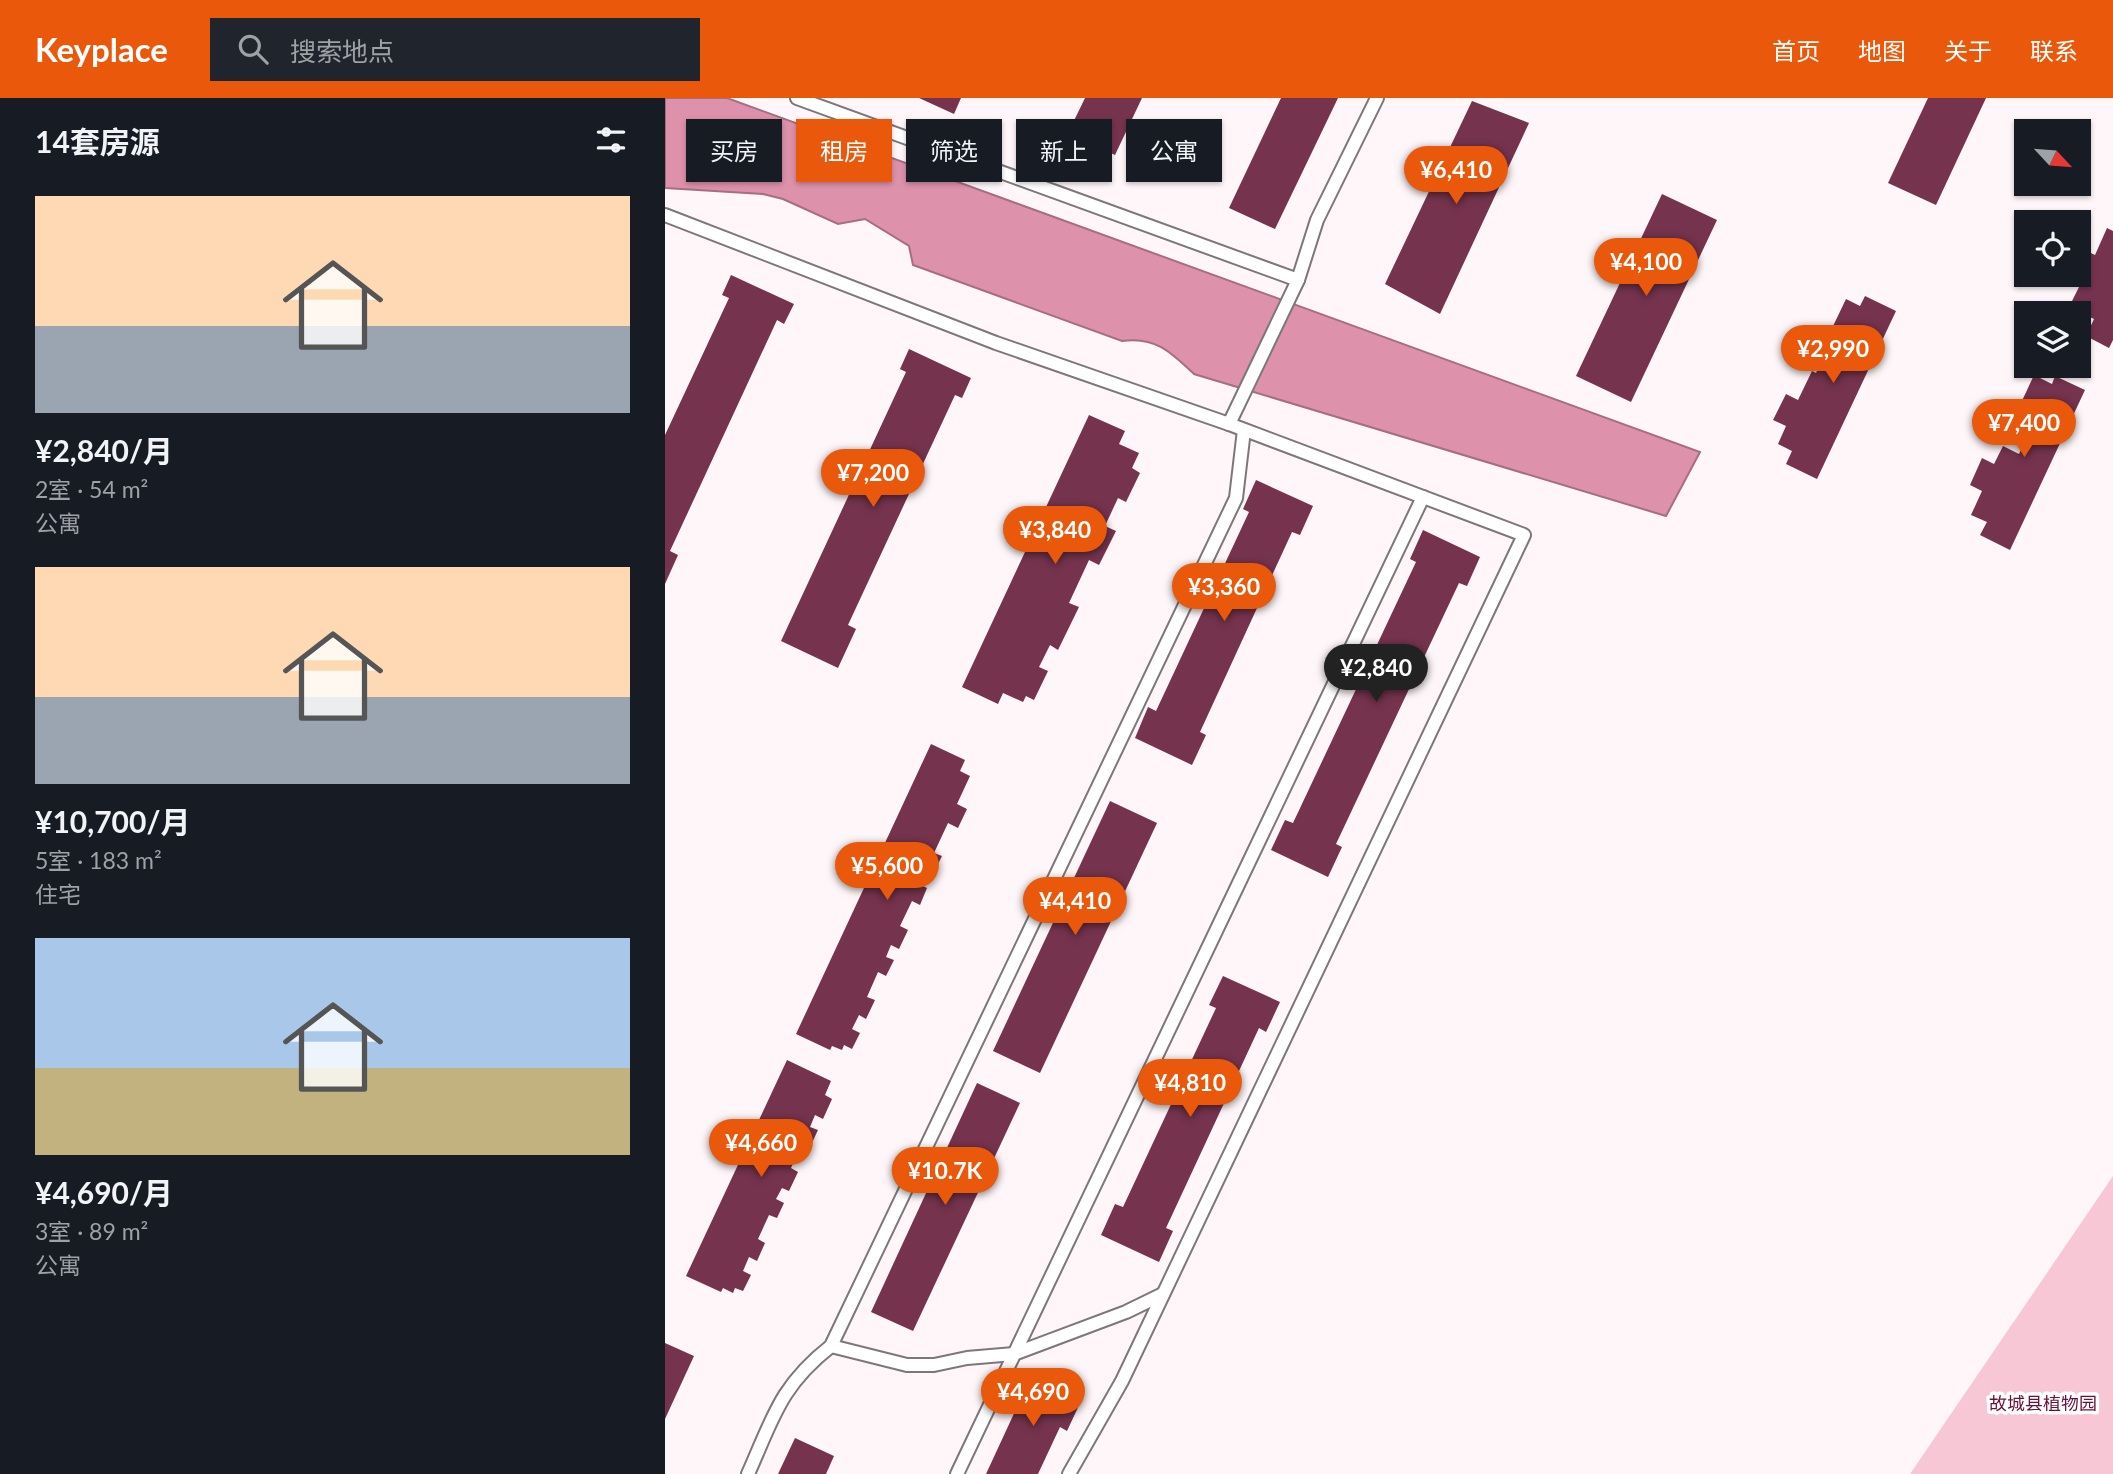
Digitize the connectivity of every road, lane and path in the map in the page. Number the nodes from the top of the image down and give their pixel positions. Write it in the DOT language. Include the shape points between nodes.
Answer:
graph roads {
  1 [pos="797,98"];
  2 [pos="1377,98"];
  3 [pos="665,215"];
  4 [pos="1298,280"];
  5 [pos="1229,424"];
  6 [pos="1244,430"];
  7 [pos="1423,497"];
  8 [pos="1163,1294"];
  9 [pos="831,1346"];
  10 [pos="1014,1354"];
  11 [pos="748,1474"];
  12 [pos="957,1474"];
  13 [pos="1069,1474"];
  1 -- 4 [label="lane"];
  2 -- 4 [label="lane" via="1317,220"];
  3 -- 5 [label="lane" via="996,343"];
  4 -- 5 [label="lane"];
  5 -- 6 [label="lane"];
  6 -- 7 [label="lane"];
  6 -- 9 [label="lane" via="1236,498"];
  7 -- 8 [label="lane" via="1524,535"];
  7 -- 10 [label="lane"];
  8 -- 10 [label="lane"];
  8 -- 13 [label="lane" via="1122,1381"];
  9 -- 10 [label="lane" via="907,1365"];
  9 -- 11 [label="lane" via="804,1367 785,1391"];
  10 -- 12 [label="lane"];
}
